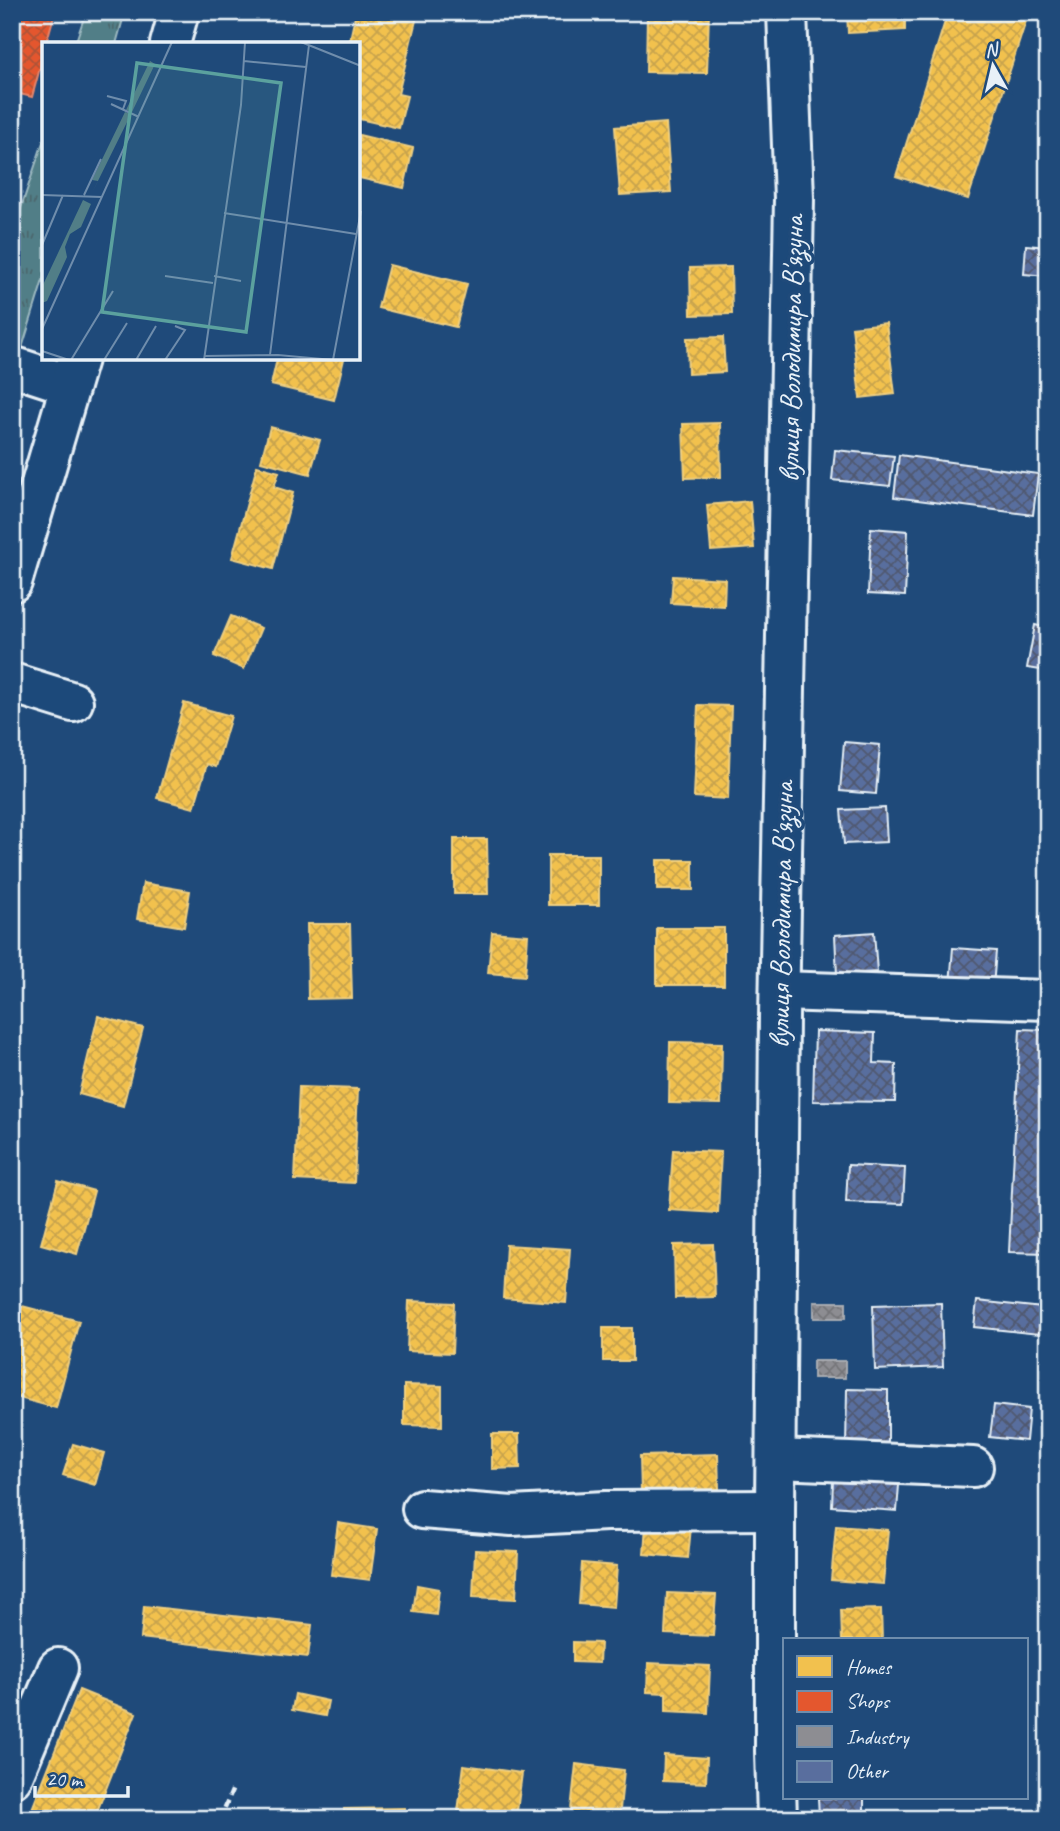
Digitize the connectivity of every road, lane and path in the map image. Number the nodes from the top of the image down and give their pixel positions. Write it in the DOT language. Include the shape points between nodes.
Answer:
graph roads {
  1 [pos="179,12"];
  2 [pos="787,12"];
  3 [pos="171,42"];
  4 [pos="12,366"];
  5 [pos="74,372"];
  6 [pos="12,582"];
  7 [pos="12,683"];
  8 [pos="73,702"];
  9 [pos="780,991"];
  10 [pos="1048,1000"];
  11 [pos="776,1459"];
  12 [pos="973,1467"];
  13 [pos="422,1509"];
  14 [pos="775,1510"];
  15 [pos="58,1668"];
  16 [pos="12,1778"];
  17 [pos="234,1786"];
  18 [pos="220,1819"];
  19 [pos="777,1819"];
  1 -- 3 [label="main road"];
  2 -- 9 [label="main road, вулиця Володимира В'язуна" via="794,199"];
  4 -- 5 [label="main road"];
  5 -- 6 [label="main road"];
  7 -- 8 [label="main road"];
  9 -- 10 [label="main road"];
  9 -- 11 [label="main road, вулиця Володимира В'язуна"];
  11 -- 12 [label="main road"];
  11 -- 14 [label="main road, вулиця Володимира В'язуна"];
  13 -- 14 [label="main road" via="512,1516"];
  14 -- 19 [label="main road, вулиця Володимира В'язуна"];
  15 -- 16 [label="main road"];
  17 -- 18 [label="path"];
}
